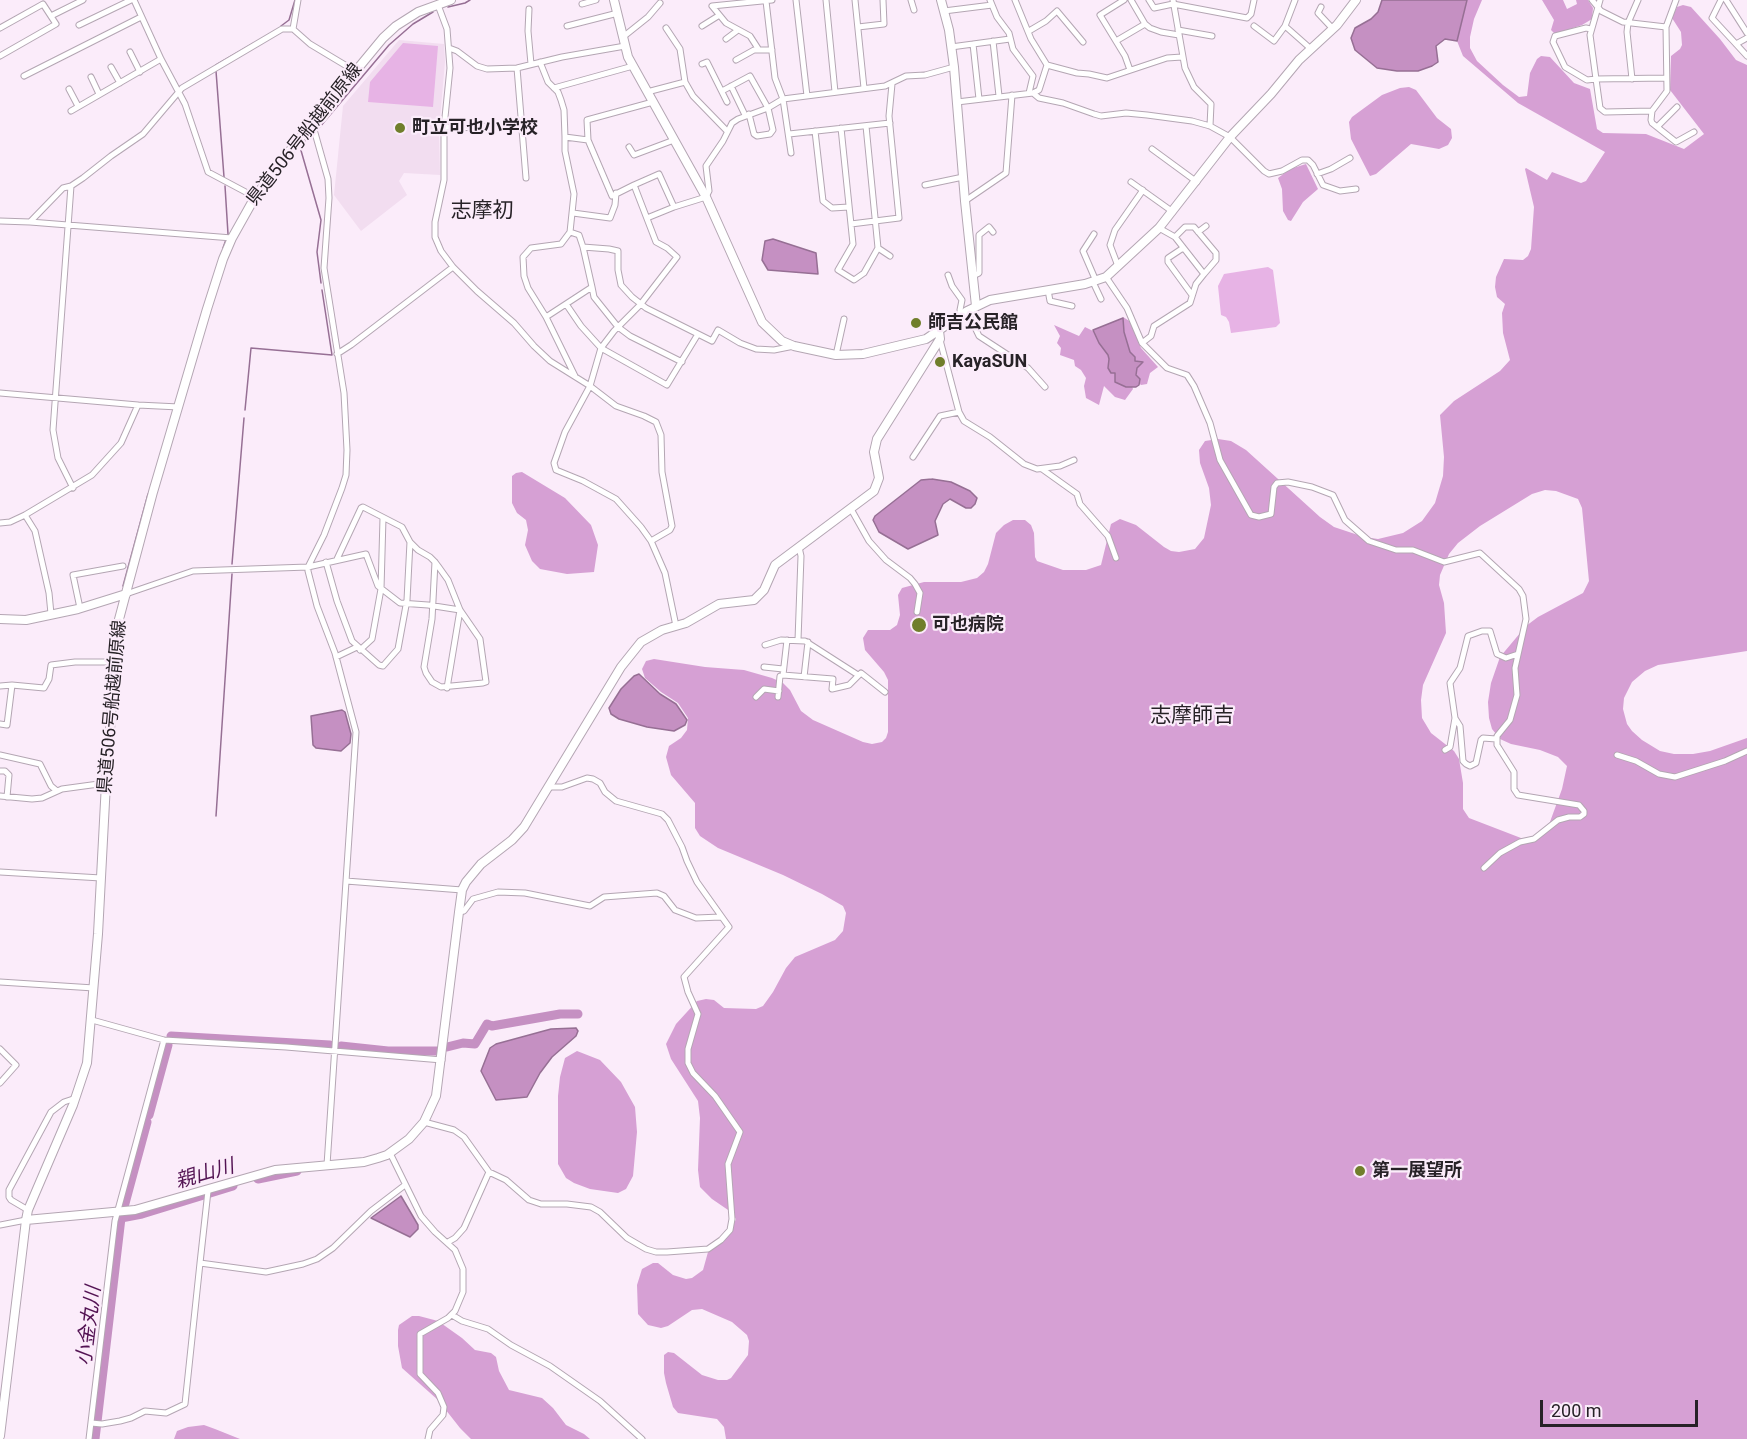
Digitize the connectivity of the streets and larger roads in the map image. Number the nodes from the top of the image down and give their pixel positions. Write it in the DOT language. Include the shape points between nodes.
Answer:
graph roads {
  1 [pos="83,0"];
  2 [pos="133,0"];
  3 [pos="298,0"];
  4 [pos="596,0"];
  5 [pos="614,0"];
  6 [pos="772,0"];
  7 [pos="796,0"];
  8 [pos="826,0"];
  9 [pos="855,0"];
  10 [pos="883,0"];
  11 [pos="911,0"];
  12 [pos="941,0"];
  13 [pos="1015,0"];
  14 [pos="1124,0"];
  15 [pos="1131,0"];
  16 [pos="1149,0"];
  17 [pos="1254,0"];
  18 [pos="1295,0"];
  19 [pos="1356,0"];
  20 [pos="1592,0"];
  21 [pos="1600,0"];
  22 [pos="1638,0"];
  23 [pos="1676,0"];
  24 [pos="1721,0"];
  25 [pos="1726,0"];
  26 [pos="766,1"];
  27 [pos="445,2"];
  28 [pos="991,2"];
  29 [pos="1173,2"];
  30 [pos="660,3"];
  31 [pos="710,3"];
  32 [pos="582,4"];
  33 [pos="1321,7"];
  34 [pos="1597,7"];
  35 [pos="529,9"];
  36 [pos="914,10"];
  37 [pos="944,11"];
  38 [pos="618,13"];
  39 [pos="51,16"];
  40 [pos="718,16"];
  41 [pos="141,17"];
  42 [pos="1628,23"];
  43 [pos="1145,24"];
  44 [pos="79,25"];
  45 [pos="567,26"];
  46 [pos="702,26"];
  47 [pos="1254,26"];
  48 [pos="1285,26"];
  49 [pos="858,27"];
  50 [pos="1666,27"];
  51 [pos="0,28"];
  52 [pos="666,28"];
  53 [pos="293,29"];
  54 [pos="1333,29"];
  55 [pos="1591,29"];
  56 [pos="738,30"];
  57 [pos="1029,32"];
  58 [pos="1179,33"];
  59 [pos="1747,33"];
  60 [pos="1212,36"];
  61 [pos="1747,38"];
  62 [pos="726,39"];
  63 [pos="1010,39"];
  64 [pos="624,41"];
  65 [pos="993,41"];
  66 [pos="1116,41"];
  67 [pos="1083,42"];
  68 [pos="973,44"];
  69 [pos="1736,44"];
  70 [pos="951,47"];
  71 [pos="449,48"];
  72 [pos="1311,49"];
  73 [pos="759,50"];
  74 [pos="772,50"];
  75 [pos="130,52"];
  76 [pos="0,56"];
  77 [pos="1747,56"];
  78 [pos="1182,57"];
  79 [pos="161,59"];
  80 [pos="736,60"];
  81 [pos="540,62"];
  82 [pos="531,64"];
  83 [pos="702,64"];
  84 [pos="1047,65"];
  85 [pos="633,66"];
  86 [pos="111,67"];
  87 [pos="517,68"];
  88 [pos="954,68"];
  89 [pos="1130,70"];
  90 [pos="355,71"];
  91 [pos="140,72"];
  92 [pos="24,76"];
  93 [pos="90,77"];
  94 [pos="1666,78"];
  95 [pos="1596,79"];
  96 [pos="1632,79"];
  97 [pos="685,82"];
  98 [pos="120,83"];
  99 [pos="892,84"];
  100 [pos="731,86"];
  101 [pos="554,88"];
  102 [pos="864,88"];
  103 [pos="69,89"];
  104 [pos="180,91"];
  105 [pos="722,91"];
  106 [pos="647,92"];
  107 [pos="835,92"];
  108 [pos="1031,93"];
  109 [pos="99,94"];
  110 [pos="1012,95"];
  111 [pos="807,96"];
  112 [pos="999,96"];
  113 [pos="783,99"];
  114 [pos="979,99"];
  115 [pos="653,102"];
  116 [pos="727,102"];
  117 [pos="957,102"];
  118 [pos="78,106"];
  119 [pos="1677,107"];
  120 [pos="768,108"];
  121 [pos="71,111"];
  122 [pos="1652,111"];
  123 [pos="747,114"];
  124 [pos="890,123"];
  125 [pos="522,124"];
  126 [pos="866,126"];
  127 [pos="1210,126"];
  128 [pos="444,127"];
  129 [pos="1657,127"];
  130 [pos="309,128"];
  131 [pos="841,128"];
  132 [pos="727,131"];
  133 [pos="815,131"];
  134 [pos="1694,132"];
  135 [pos="789,134"];
  136 [pos="565,136"];
  137 [pos="1230,137"];
  138 [pos="588,140"];
  139 [pos="675,140"];
  140 [pos="629,147"];
  141 [pos="1152,149"];
  142 [pos="791,153"];
  143 [pos="1350,158"];
  144 [pos="1317,174"];
  145 [pos="526,177"];
  146 [pos="963,177"];
  147 [pos="1131,182"];
  148 [pos="1197,182"];
  149 [pos="925,184"];
  150 [pos="634,185"];
  151 [pos="71,186"];
  152 [pos="1356,189"];
  153 [pos="1143,190"];
  154 [pos="616,194"];
  155 [pos="255,197"];
  156 [pos="706,197"];
  157 [pos="965,201"];
  158 [pos="674,207"];
  159 [pos="849,207"];
  160 [pos="1173,212"];
  161 [pos="573,213"];
  162 [pos="647,218"];
  163 [pos="0,221"];
  164 [pos="30,222"];
  165 [pos="875,222"];
  166 [pos="851,224"];
  167 [pos="68,225"];
  168 [pos="1206,226"];
  169 [pos="1159,228"];
  170 [pos="570,232"];
  171 [pos="993,232"];
  172 [pos="1198,232"];
  173 [pos="1094,234"];
  174 [pos="1175,237"];
  175 [pos="228,238"];
  176 [pos="583,247"];
  177 [pos="878,248"];
  178 [pos="1183,248"];
  179 [pos="890,256"];
  180 [pos="1118,266"];
  181 [pos="453,267"];
  182 [pos="1204,274"];
  183 [pos="948,275"];
  184 [pos="973,276"];
  185 [pos="1106,277"];
  186 [pos="1094,282"];
  187 [pos="592,286"];
  188 [pos="1048,290"];
  189 [pos="1192,295"];
  190 [pos="1101,299"];
  191 [pos="566,304"];
  192 [pos="640,305"];
  193 [pos="976,306"];
  194 [pos="1072,306"];
  195 [pos="964,313"];
  196 [pos="546,317"];
  197 [pos="844,319"];
  198 [pos="618,327"];
  199 [pos="698,334"];
  200 [pos="939,335"];
  201 [pos="1142,343"];
  202 [pos="794,346"];
  203 [pos="601,348"];
  204 [pos="337,354"];
  205 [pos="836,355"];
  206 [pos="682,362"];
  207 [pos="576,377"];
  208 [pos="590,386"];
  209 [pos="1045,387"];
  210 [pos="0,393"];
  211 [pos="56,397"];
  212 [pos="138,405"];
  213 [pos="179,407"];
  214 [pos="959,412"];
  215 [pos="913,457"];
  216 [pos="1074,460"];
  217 [pos="1042,469"];
  218 [pos="73,488"];
  219 [pos="851,509"];
  220 [pos="26,515"];
  221 [pos="383,518"];
  222 [pos="0,523"];
  223 [pos="651,541"];
  224 [pos="410,542"];
  225 [pos="799,547"];
  226 [pos="1116,558"];
  227 [pos="338,559"];
  228 [pos="326,562"];
  229 [pos="435,562"];
  230 [pos="123,566"];
  231 [pos="308,567"];
  232 [pos="381,589"];
  233 [pos="126,594"];
  234 [pos="405,605"];
  235 [pos="434,606"];
  236 [pos="80,608"];
  237 [pos="460,610"];
  238 [pos="917,612"];
  239 [pos="51,614"];
  240 [pos="0,619"];
  241 [pos="676,626"];
  242 [pos="787,640"];
  243 [pos="798,640"];
  244 [pos="808,642"];
  245 [pos="765,645"];
  246 [pos="359,649"];
  247 [pos="1518,654"];
  248 [pos="336,657"];
  249 [pos="115,662"];
  250 [pos="764,667"];
  251 [pos="783,672"];
  252 [pos="858,675"];
  253 [pos="804,677"];
  254 [pos="12,685"];
  255 [pos="0,686"];
  256 [pos="447,688"];
  257 [pos="885,692"];
  258 [pos="756,697"];
  259 [pos="1455,718"];
  260 [pos="0,724"];
  261 [pos="1496,739"];
  262 [pos="1445,750"];
  263 [pos="1747,751"];
  264 [pos="0,755"];
  265 [pos="1617,755"];
  266 [pos="0,771"];
  267 [pos="106,783"];
  268 [pos="549,787"];
  269 [pos="57,791"];
  270 [pos="0,796"];
  271 [pos="7,797"];
  272 [pos="1484,868"];
  273 [pos="0,872"];
  274 [pos="101,879"];
  275 [pos="346,881"];
  276 [pos="462,890"];
  277 [pos="459,912"];
  278 [pos="721,917"];
  279 [pos="0,982"];
  280 [pos="94,988"];
  281 [pos="92,1020"];
  282 [pos="164,1040"];
  283 [pos="0,1049"];
  284 [pos="334,1052"];
  285 [pos="442,1060"];
  286 [pos="0,1083"];
  287 [pos="76,1098"];
  288 [pos="424,1122"];
  289 [pos="390,1153"];
  290 [pos="327,1165"];
  291 [pos="489,1172"];
  292 [pos="405,1185"];
  293 [pos="208,1193"];
  294 [pos="28,1210"];
  295 [pos="118,1212"];
  296 [pos="26,1220"];
  297 [pos="0,1225"];
  298 [pos="448,1242"];
  299 [pos="200,1263"];
  300 [pos="453,1315"];
  301 [pos="91,1423"];
  302 [pos="0,1436"];
  303 [pos="89,1439"];
  304 [pos="428,1439"];
  305 [pos="642,1439"];
  1 -- 39 [label="street"];
  2 -- 41 [label="street"];
  2 -- 44 [label="street"];
  3 -- 53 [label="street"];
  4 -- 32 [label="street"];
  5 -- 38 [label="street"];
  6 -- 26 [label="street"];
  7 -- 111 [label="street"];
  8 -- 107 [label="street"];
  9 -- 49 [label="street"];
  10 -- 49 [label="street" via="884,24"];
  11 -- 36 [label="street"];
  12 -- 37 [label="street"];
  13 -- 57 [label="street"];
  14 -- 66 [label="street" via="1100,15"];
  15 -- 43 [label="street"];
  16 -- 29 [label="street" via="1154,8"];
  17 -- 29 [label="street" via="1247,18"];
  18 -- 48 [label="street"];
  19 -- 54 [label="street"];
  20 -- 34 [label="street"];
  21 -- 34 [label="street"];
  22 -- 42 [label="street"];
  23 -- 50 [label="street"];
  24 -- 69 [label="street" via="1712,18"];
  25 -- 59 [label="street"];
  26 -- 31 [label="street"];
  26 -- 74 [label="street"];
  27 -- 71 [label="street"];
  27 -- 90 [label="street, 県道506号船越前原線" via="396,26"];
  28 -- 37 [label="street"];
  28 -- 63 [label="street"];
  29 -- 58 [label="street"];
  30 -- 64 [label="street"];
  31 -- 40 [label="street"];
  33 -- 54 [label="street" via="1318,13"];
  34 -- 42 [label="street"];
  34 -- 55 [label="street"];
  35 -- 82 [label="street"];
  37 -- 70 [label="street"];
  38 -- 45 [label="street"];
  38 -- 64 [label="street"];
  39 -- 51 [label="street" via="44,4"];
  39 -- 76 [label="street" via="56,24"];
  40 -- 46 [label="street"];
  40 -- 56 [label="street"];
  41 -- 79 [label="street"];
  41 -- 92 [label="street"];
  42 -- 50 [label="street"];
  42 -- 96 [label="street"];
  43 -- 58 [label="street" via="1161,32"];
  43 -- 66 [label="street"];
  47 -- 48 [label="street" via="1274,41"];
  48 -- 72 [label="street"];
  49 -- 102 [label="street"];
  50 -- 94 [label="street"];
  52 -- 97 [label="street" via="679,44"];
  53 -- 90 [label="street"];
  53 -- 104 [label="street" via="282,29"];
  54 -- 72 [label="street"];
  55 -- 95 [label="street"];
  55 -- 95 [label="street" via="1555,36 1553,42 1560,61 1570,72 1587,80"];
  56 -- 62 [label="street"];
  56 -- 73 [label="street" via="750,36"];
  57 -- 67 [label="street" via="1058,11"];
  57 -- 84 [label="street"];
  58 -- 60 [label="street"];
  58 -- 78 [label="street"];
  61 -- 69 [label="street"];
  63 -- 65 [label="street"];
  63 -- 108 [label="street" via="1033,76"];
  64 -- 81 [label="street"];
  64 -- 85 [label="street"];
  65 -- 68 [label="street"];
  65 -- 112 [label="street"];
  66 -- 89 [label="street"];
  68 -- 70 [label="street"];
  68 -- 114 [label="street"];
  69 -- 77 [label="street"];
  70 -- 88 [label="street"];
  71 -- 87 [label="street" via="482,68"];
  71 -- 128 [label="street"];
  72 -- 137 [label="street"];
  73 -- 74 [label="street"];
  73 -- 80 [label="street"];
  74 -- 113 [label="street" via="775,78"];
  75 -- 91 [label="street"];
  78 -- 89 [label="street"];
  78 -- 127 [label="street" via="1194,87 1211,104"];
  79 -- 91 [label="street"];
  79 -- 104 [label="street"];
  81 -- 82 [label="street"];
  81 -- 101 [label="street"];
  82 -- 87 [label="street"];
  83 -- 105 [label="street" via="707,62"];
  84 -- 89 [label="street" via="1104,78"];
  84 -- 108 [label="street" via="1039,90"];
  85 -- 101 [label="street"];
  85 -- 106 [label="street"];
  86 -- 98 [label="street"];
  87 -- 125 [label="street"];
  88 -- 99 [label="street" via="906,75"];
  88 -- 117 [label="street"];
  90 -- 130 [label="street, 県道506号船越前原線"];
  91 -- 98 [label="street"];
  93 -- 109 [label="street"];
  94 -- 96 [label="street"];
  94 -- 122 [label="street" via="1666,93"];
  95 -- 96 [label="street"];
  95 -- 122 [label="street" via="1605,112"];
  97 -- 106 [label="street"];
  97 -- 132 [label="street" via="693,96"];
  98 -- 109 [label="street"];
  99 -- 102 [label="street"];
  99 -- 124 [label="street"];
  100 -- 105 [label="street"];
  100 -- 120 [label="street" via="750,76"];
  100 -- 123 [label="street"];
  101 -- 136 [label="street" via="564,110"];
  102 -- 107 [label="street"];
  103 -- 118 [label="street"];
  104 -- 151 [label="street" via="143,134"];
  104 -- 155 [label="street" via="208,172"];
  105 -- 116 [label="street"];
  106 -- 115 [label="street"];
  107 -- 111 [label="street"];
  108 -- 110 [label="street"];
  108 -- 127 [label="street" via="1101,116 1126,113"];
  109 -- 118 [label="street"];
  110 -- 112 [label="street"];
  110 -- 157 [label="street" via="1006,173"];
  111 -- 113 [label="street"];
  112 -- 114 [label="street"];
  113 -- 120 [label="street"];
  113 -- 135 [label="street"];
  114 -- 117 [label="street"];
  115 -- 138 [label="street" via="587,120"];
  115 -- 139 [label="street"];
  117 -- 146 [label="street"];
  118 -- 121 [label="street"];
  119 -- 129 [label="street"];
  120 -- 123 [label="street"];
  120 -- 123 [label="street" via="773,130 770,134 754,134"];
  122 -- 129 [label="street" via="1652,123"];
  123 -- 132 [label="street"];
  124 -- 126 [label="street"];
  124 -- 165 [label="street" via="899,218"];
  125 -- 128 [label="street"];
  125 -- 145 [label="street"];
  126 -- 131 [label="street"];
  126 -- 165 [label="street"];
  127 -- 137 [label="street"];
  128 -- 181 [label="street" via="444,180 434,233"];
  129 -- 134 [label="street" via="1676,142"];
  130 -- 155 [label="street, 県道506号船越前原線"];
  130 -- 204 [label="street" via="315,133 328,179 324,268"];
  131 -- 133 [label="street"];
  131 -- 159 [label="street"];
  132 -- 156 [label="street" via="706,166"];
  133 -- 135 [label="street"];
  133 -- 159 [label="street" via="823,201 832,208"];
  135 -- 142 [label="street"];
  136 -- 138 [label="street"];
  136 -- 161 [label="street"];
  137 -- 144 [label="street" via="1269,174 1302,160 1308,160"];
  137 -- 148 [label="street"];
  138 -- 154 [label="street" via="612,196"];
  139 -- 140 [label="street" via="634,155"];
  139 -- 156 [label="street"];
  141 -- 148 [label="street"];
  143 -- 144 [label="street"];
  144 -- 152 [label="street" via="1323,185 1334,190"];
  146 -- 149 [label="street"];
  146 -- 157 [label="street"];
  147 -- 153 [label="street"];
  148 -- 160 [label="street"];
  150 -- 154 [label="street"];
  150 -- 158 [label="street" via="659,174"];
  150 -- 162 [label="street"];
  151 -- 164 [label="street" via="63,188"];
  151 -- 167 [label="street"];
  153 -- 160 [label="street"];
  153 -- 180 [label="street" via="1115,230 1110,245"];
  154 -- 161 [label="street" via="610,218"];
  155 -- 175 [label="street, 県道506号船越前原線"];
  156 -- 158 [label="street"];
  156 -- 202 [label="street" via="762,322 782,341"];
  157 -- 184 [label="street"];
  158 -- 162 [label="street"];
  159 -- 166 [label="street"];
  160 -- 169 [label="street"];
  161 -- 170 [label="street"];
  162 -- 192 [label="street" via="656,242 677,257"];
  163 -- 164 [label="street"];
  164 -- 167 [label="street"];
  165 -- 166 [label="street"];
  165 -- 177 [label="street"];
  166 -- 177 [label="street" via="853,244 838,270 855,280 864,273"];
  167 -- 175 [label="street"];
  167 -- 211 [label="street"];
  168 -- 172 [label="street"];
  169 -- 174 [label="street"];
  169 -- 180 [label="street"];
  170 -- 176 [label="street" via="579,235"];
  170 -- 196 [label="street" via="561,244 531,248 523,256 528,288"];
  171 -- 184 [label="street" via="989,227 979,236 979,273"];
  172 -- 174 [label="street" via="1194,227 1185,227"];
  172 -- 182 [label="street" via="1216,253 1216,260"];
  173 -- 186 [label="street" via="1083,251"];
  174 -- 178 [label="street"];
  175 -- 213 [label="street, 県道506号船越前原線"];
  176 -- 187 [label="street"];
  176 -- 192 [label="street" via="618,251 621,285"];
  177 -- 179 [label="street"];
  178 -- 182 [label="street"];
  178 -- 189 [label="street" via="1168,262"];
  180 -- 185 [label="street"];
  181 -- 204 [label="street"];
  181 -- 207 [label="street" via="514,323 541,354"];
  182 -- 189 [label="street"];
  183 -- 195 [label="street" via="962,300 960,310"];
  184 -- 193 [label="street"];
  185 -- 186 [label="street"];
  185 -- 201 [label="street" via="1127,308"];
  186 -- 188 [label="street"];
  186 -- 190 [label="street"];
  187 -- 191 [label="street"];
  187 -- 198 [label="street" via="594,297"];
  188 -- 193 [label="street" via="999,297"];
  188 -- 194 [label="street" via="1050,301"];
  189 -- 201 [label="street" via="1190,303 1161,320"];
  191 -- 196 [label="street"];
  191 -- 203 [label="street"];
  192 -- 198 [label="street"];
  192 -- 199 [label="street"];
  193 -- 195 [label="street"];
  195 -- 200 [label="street"];
  195 -- 209 [label="street" via="979,336 1028,368"];
  196 -- 207 [label="street"];
  197 -- 205 [label="street"];
  198 -- 203 [label="street"];
  198 -- 206 [label="street"];
  199 -- 202 [label="street" via="712,341 718,330 756,349"];
  199 -- 206 [label="street"];
  200 -- 205 [label="street" via="863,354"];
  200 -- 214 [label="street"];
  200 -- 219 [label="street" via="877,439 877,486"];
  201 -- 247 [label="street" via="1167,368 1187,375 1194,386 1220,460 1251,515 1258,518 1271,514 1274,487 1288,482 1334,495 1345,520 1369,541 1383,547 1413,550 1444,562 1480,553 1523,596 1526,619"];
  202 -- 205 [label="street"];
  203 -- 206 [label="street" via="668,385"];
  203 -- 208 [label="street"];
  204 -- 231 [label="street" via="345,411 346,475"];
  207 -- 208 [label="street"];
  208 -- 223 [label="street" via="620,408 654,420 660,429 662,472 672,526"];
  208 -- 223 [label="street" via="560,442 555,468 616,499"];
  210 -- 211 [label="street"];
  211 -- 212 [label="street"];
  211 -- 218 [label="street" via="54,440"];
  212 -- 213 [label="street"];
  212 -- 218 [label="street" via="121,442 92,475"];
  213 -- 233 [label="street, 県道506号船越前原線"];
  214 -- 215 [label="street" via="940,416"];
  214 -- 217 [label="street" via="964,421 1024,464"];
  216 -- 217 [label="street"];
  217 -- 226 [label="street" via="1077,494 1080,504 1108,537"];
  218 -- 220 [label="street"];
  219 -- 225 [label="street"];
  219 -- 238 [label="street" via="886,560 915,584 920,593"];
  220 -- 222 [label="street"];
  220 -- 239 [label="street" via="36,537"];
  221 -- 224 [label="street" via="402,527"];
  221 -- 227 [label="street" via="361,508"];
  221 -- 232 [label="street"];
  223 -- 241 [label="street" via="665,573"];
  224 -- 229 [label="street"];
  224 -- 234 [label="street"];
  225 -- 241 [label="street" via="775,565 764,590 754,600 719,604"];
  225 -- 243 [label="street"];
  227 -- 228 [label="street"];
  227 -- 232 [label="street" via="366,554"];
  228 -- 231 [label="street"];
  228 -- 246 [label="street" via="352,641"];
  229 -- 235 [label="street"];
  229 -- 237 [label="street" via="448,580"];
  230 -- 236 [label="street" via="73,575"];
  231 -- 233 [label="street" via="193,571"];
  231 -- 248 [label="street"];
  232 -- 234 [label="street"];
  232 -- 246 [label="street" via="372,639"];
  233 -- 236 [label="street"];
  233 -- 249 [label="street, 県道506号船越前原線" via="118,623"];
  234 -- 235 [label="street"];
  234 -- 246 [label="street" via="398,649 383,666"];
  235 -- 237 [label="street"];
  235 -- 256 [label="street" via="424,667 432,682"];
  236 -- 239 [label="street"];
  237 -- 256 [label="street"];
  237 -- 256 [label="street" via="480,639 486,681"];
  239 -- 240 [label="street" via="26,620"];
  241 -- 268 [label="street" via="649,636 633,651"];
  242 -- 243 [label="street"];
  242 -- 245 [label="street"];
  242 -- 251 [label="street"];
  243 -- 244 [label="street"];
  244 -- 252 [label="street"];
  244 -- 253 [label="street"];
  246 -- 248 [label="street"];
  247 -- 259 [label="street" via="1506,658 1497,654 1490,631 1468,636 1460,668 1450,683"];
  247 -- 261 [label="street" via="1515,706"];
  248 -- 275 [label="street" via="356,732"];
  249 -- 254 [label="street" via="51,664 44,688"];
  249 -- 267 [label="street, 県道506号船越前原線"];
  250 -- 251 [label="street"];
  251 -- 253 [label="street"];
  251 -- 258 [label="street" via="778,694 764,690"];
  252 -- 253 [label="street" via="849,685 832,689 833,679"];
  252 -- 257 [label="street" via="870,678"];
  254 -- 255 [label="street"];
  254 -- 260 [label="street" via="7,724"];
  259 -- 261 [label="street" via="1460,726 1466,764 1476,763 1483,738"];
  259 -- 262 [label="street" via="1450,747"];
  261 -- 272 [label="street" via="1514,772 1518,795 1580,805 1584,814 1558,820 1534,838 1500,853"];
  263 -- 265 [label="street" via="1675,777"];
  264 -- 269 [label="street" via="40,764"];
  266 -- 271 [label="street" via="9,775"];
  267 -- 269 [label="street"];
  267 -- 274 [label="street, 県道506号船越前原線"];
  268 -- 276 [label="street" via="524,827 481,864"];
  268 -- 278 [label="street" via="593,779 616,801 662,814 697,882"];
  269 -- 271 [label="street" via="32,799"];
  270 -- 271 [label="street"];
  273 -- 274 [label="street"];
  274 -- 280 [label="street, 県道506号船越前原線"];
  275 -- 276 [label="street"];
  275 -- 284 [label="street"];
  276 -- 277 [label="street"];
  277 -- 278 [label="street" via="473,899 498,892 525,893 590,906 604,897 657,893 685,914 696,918"];
  277 -- 285 [label="street"];
  278 -- 291 [label="street" via="729,927 684,977 698,1014 688,1063 740,1132 728,1164 732,1219 730,1230 721,1240 701,1251 656,1252 627,1238 591,1207 529,1200 506,1180"];
  279 -- 280 [label="street"];
  280 -- 281 [label="street, 県道506号船越前原線"];
  281 -- 282 [label="street"];
  281 -- 287 [label="street, 県道506号船越前原線" via="87,1063"];
  282 -- 284 [label="street"];
  282 -- 295 [label="street"];
  283 -- 286 [label="street" via="16,1065"];
  284 -- 285 [label="street"];
  284 -- 290 [label="street"];
  285 -- 288 [label="street" via="436,1096"];
  287 -- 294 [label="street, 県道506号船越前原線"];
  287 -- 294 [label="street" via="51,1112 9,1190 11,1200"];
  288 -- 289 [label="street"];
  288 -- 291 [label="street" via="454,1130 464,1137"];
  289 -- 290 [label="street" via="364,1162"];
  289 -- 292 [label="street"];
  290 -- 293 [label="street" via="275,1170"];
  291 -- 298 [label="street" via="464,1228"];
  292 -- 298 [label="street" via="421,1216"];
  292 -- 299 [label="street" via="325,1255 303,1264 266,1272"];
  293 -- 295 [label="street"];
  293 -- 299 [label="street"];
  294 -- 296 [label="street, 県道506号船越前原線"];
  295 -- 296 [label="street"];
  295 -- 301 [label="street"];
  296 -- 297 [label="street"];
  296 -- 302 [label="street, 県道506号船越前原線"];
  298 -- 300 [label="street" via="460,1260 464,1282"];
  299 -- 301 [label="street" via="185,1404 166,1413 145,1411 131,1418"];
  300 -- 304 [label="street" via="420,1334 420,1374 438,1393 444,1407"];
  300 -- 305 [label="street" via="488,1329 550,1366 600,1401"];
  301 -- 303 [label="street"];
}
